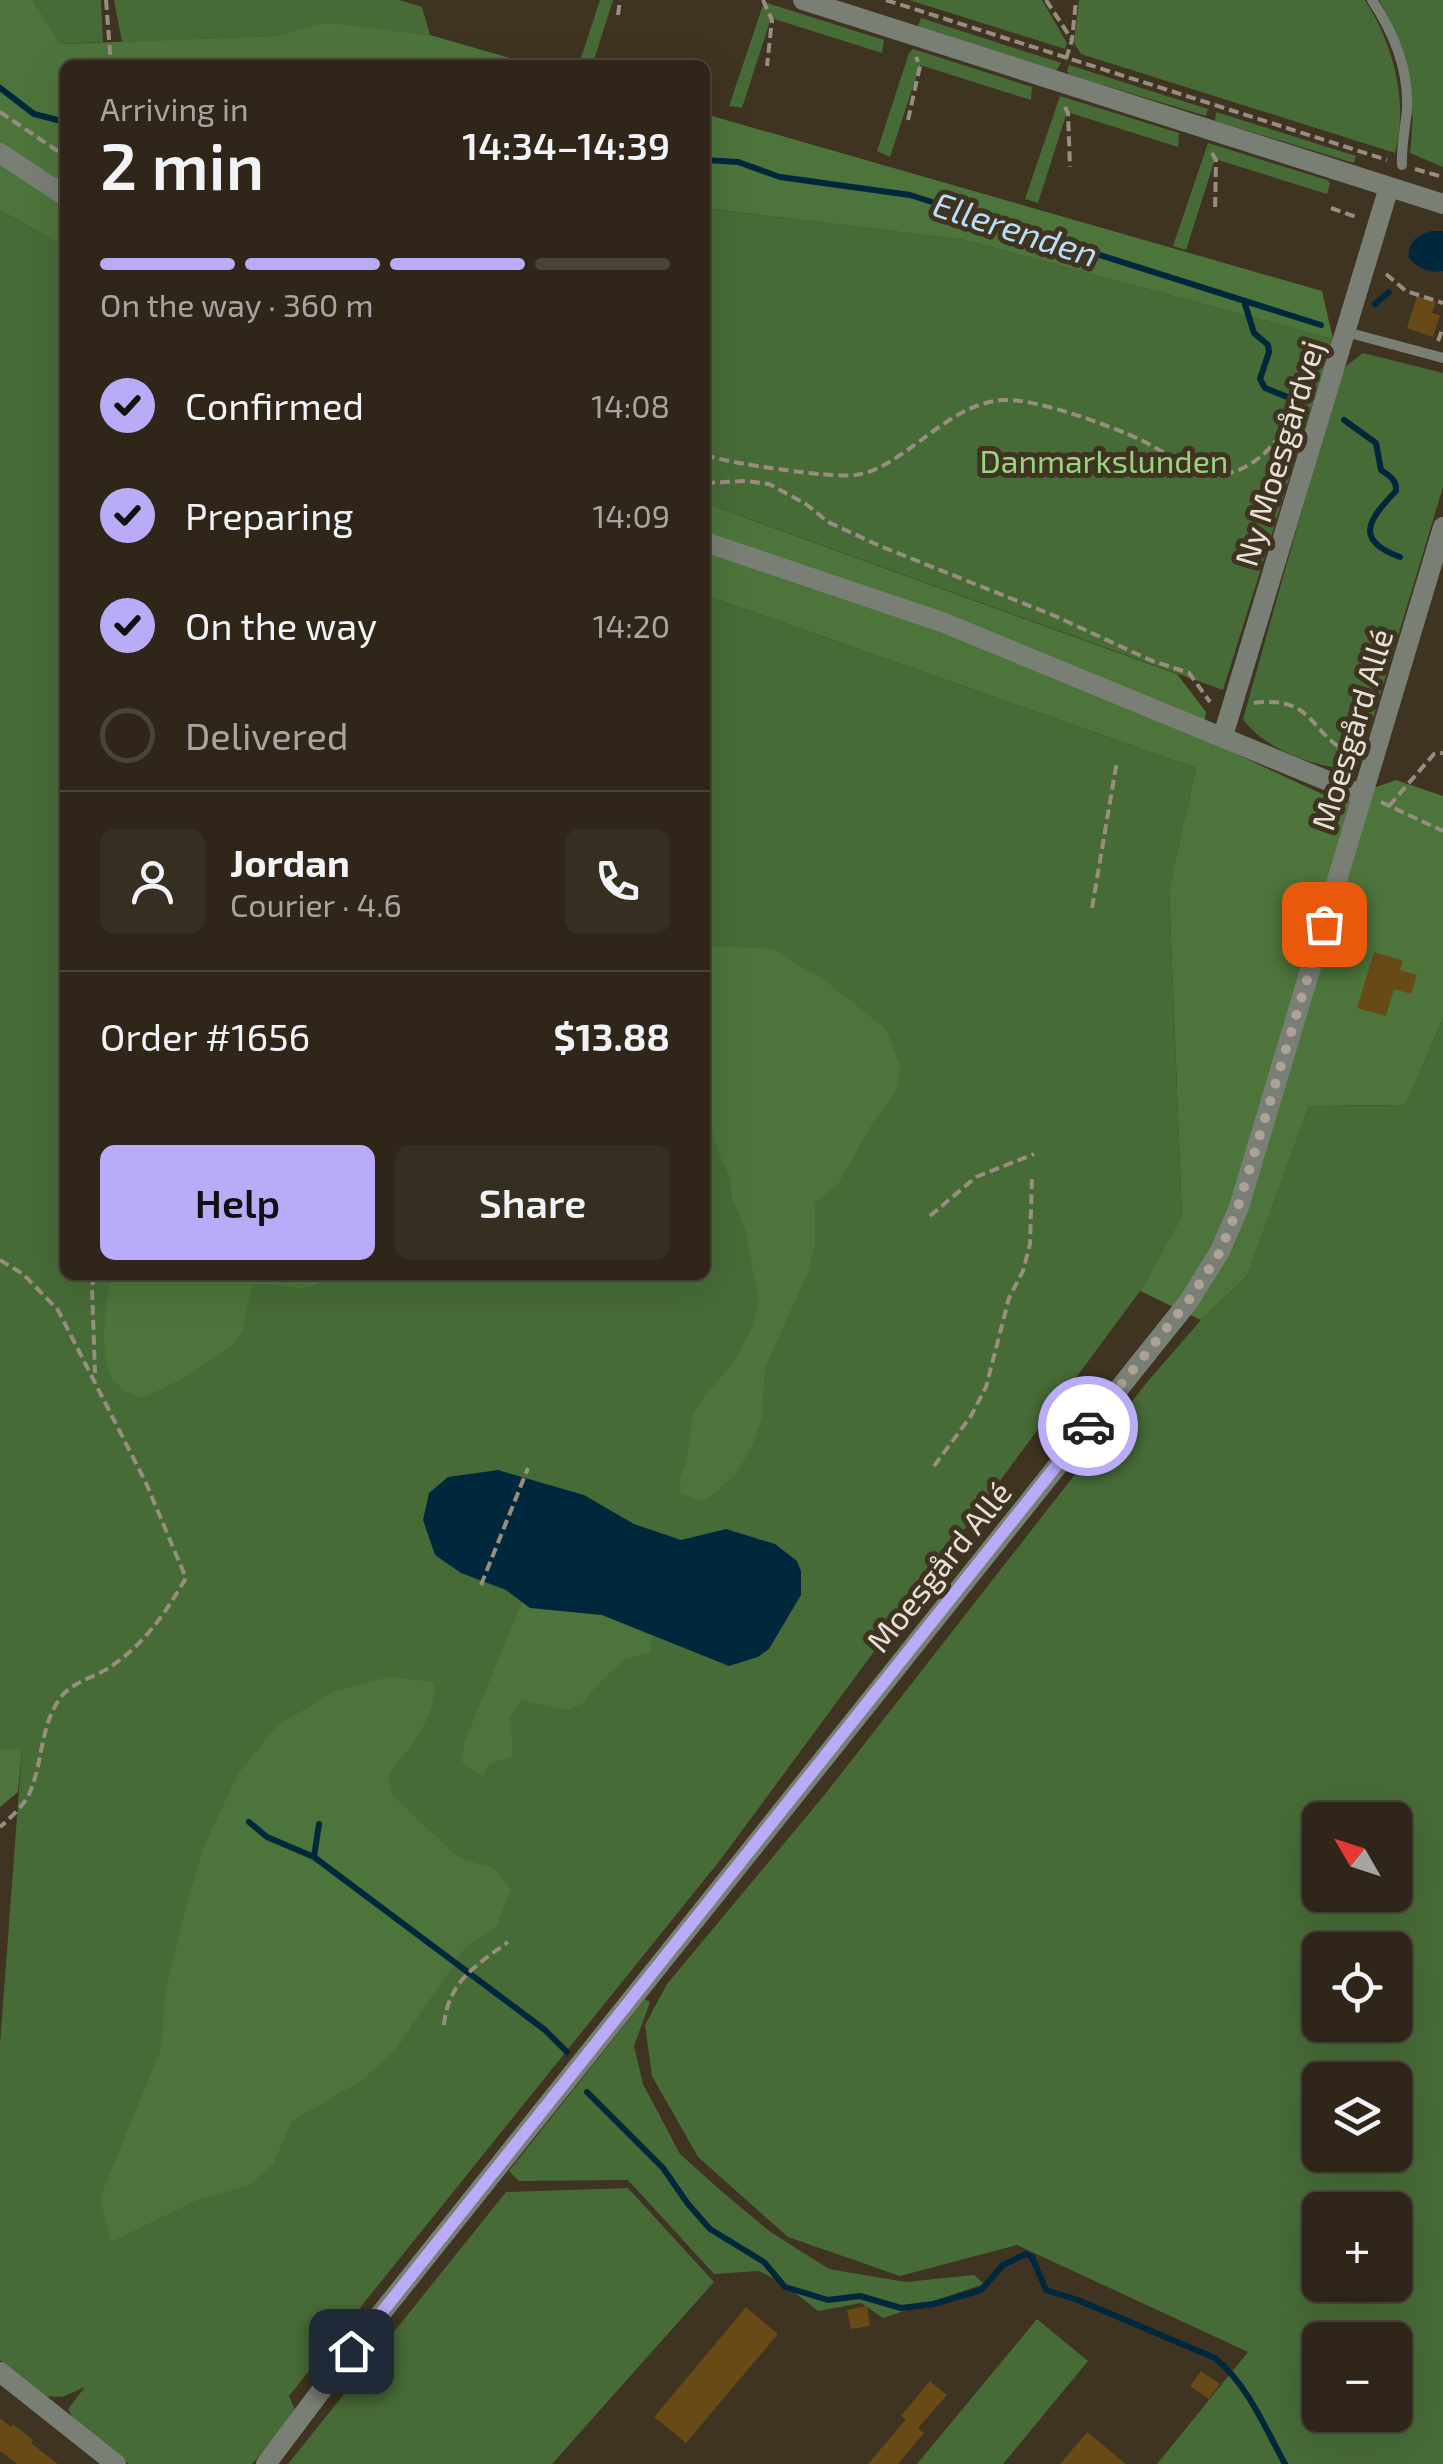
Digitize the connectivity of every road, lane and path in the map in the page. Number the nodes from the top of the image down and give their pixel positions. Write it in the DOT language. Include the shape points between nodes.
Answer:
graph roads {
  1 [pos="106,0"];
  2 [pos="620,0"];
  3 [pos="763,0"];
  4 [pos="804,0"];
  5 [pos="886,0"];
  6 [pos="1046,0"];
  7 [pos="1076,0"];
  8 [pos="1372,0"];
  9 [pos="618,15"];
  10 [pos="1072,40"];
  11 [pos="1066,58"];
  12 [pos="110,60"];
  13 [pos="767,66"];
  14 [pos="920,66"];
  15 [pos="0,112"];
  16 [pos="1068,114"];
  17 [pos="908,120"];
  18 [pos="0,153"];
  19 [pos="60,153"];
  20 [pos="1216,160"];
  21 [pos="1402,166"];
  22 [pos="1070,167"];
  23 [pos="1443,177"];
  24 [pos="1389,187"];
  25 [pos="60,193"];
  26 [pos="1443,204"];
  27 [pos="1216,212"];
  28 [pos="1372,245"];
  29 [pos="1443,303"];
  30 [pos="1346,332"];
  31 [pos="1443,358"];
  32 [pos="1300,410"];
  33 [pos="710,456"];
  34 [pos="710,483"];
  35 [pos="1443,527"];
  36 [pos="710,544"];
  37 [pos="1231,712"];
  38 [pos="1224,736"];
  39 [pos="1443,753"];
  40 [pos="1117,761"];
  41 [pos="1372,762"];
  42 [pos="1362,794"];
  43 [pos="1389,806"];
  44 [pos="1443,831"];
  45 [pos="1092,908"];
  46 [pos="1034,1154"];
  47 [pos="1032,1177"];
  48 [pos="930,1216"];
  49 [pos="0,1260"];
  50 [pos="93,1280"];
  51 [pos="95,1378"];
  52 [pos="934,1466"];
  53 [pos="528,1468"];
  54 [pos="482,1585"];
  55 [pos="0,1827"];
  56 [pos="508,1942"];
  57 [pos="444,2025"];
  58 [pos="0,2372"];
  59 [pos="116,2464"];
  60 [pos="266,2464"];
  1 -- 12 [label="path"];
  2 -- 9 [label="path"];
  3 -- 13 [label="path" via="772,20"];
  4 -- 24 [label="street"];
  5 -- 11 [label="path"];
  6 -- 10 [label="path"];
  7 -- 10 [label="path"];
  8 -- 21 [label="lane" via="1390,28 1405,76"];
  10 -- 11 [label="path"];
  11 -- 21 [label="path"];
  14 -- 17 [label="path"];
  15 -- 19 [label="path"];
  16 -- 22 [label="path"];
  18 -- 25 [label="street"];
  20 -- 27 [label="path"];
  21 -- 23 [label="path"];
  24 -- 26 [label="street"];
  24 -- 28 [label="street, Ny Moesgårdvej"];
  28 -- 29 [label="path" via="1392,282"];
  28 -- 30 [label="street, Ny Moesgårdvej"];
  30 -- 31 [label="lane"];
  30 -- 37 [label="street, Ny Moesgårdvej"];
  32 -- 33 [label="path" via="1267,453 1228,473 1183,463 1078,417 1004,400 964,411 885,464 855,475"];
  34 -- 37 [label="path" via="770,484 880,546 1189,673 1206,698"];
  35 -- 41 [label="street, Moesgård Allé"];
  36 -- 38 [label="street" via="942,622"];
  37 -- 38 [label="street, Ny Moesgårdvej"];
  37 -- 41 [label="path" via="1274,700 1293,705 1336,748"];
  38 -- 42 [label="street"];
  39 -- 43 [label="path" via="1434,754"];
  40 -- 45 [label="path"];
  41 -- 42 [label="street, Moesgård Allé"];
  42 -- 43 [label="path"];
  42 -- 60 [label="street, Moesgård Allé" via="1238,1207 1220,1252 1189,1300"];
  43 -- 44 [label="path"];
  46 -- 48 [label="path" via="976,1177"];
  47 -- 52 [label="path" via="1030,1244 986,1386"];
  49 -- 51 [label="path" via="58,1310"];
  50 -- 51 [label="path"];
  51 -- 55 [label="path" via="186,1578 146,1639 61,1697 40,1745 30,1792"];
  53 -- 54 [label="path"];
  56 -- 57 [label="path" via="463,1978 446,2003"];
  58 -- 59 [label="street"];
}
